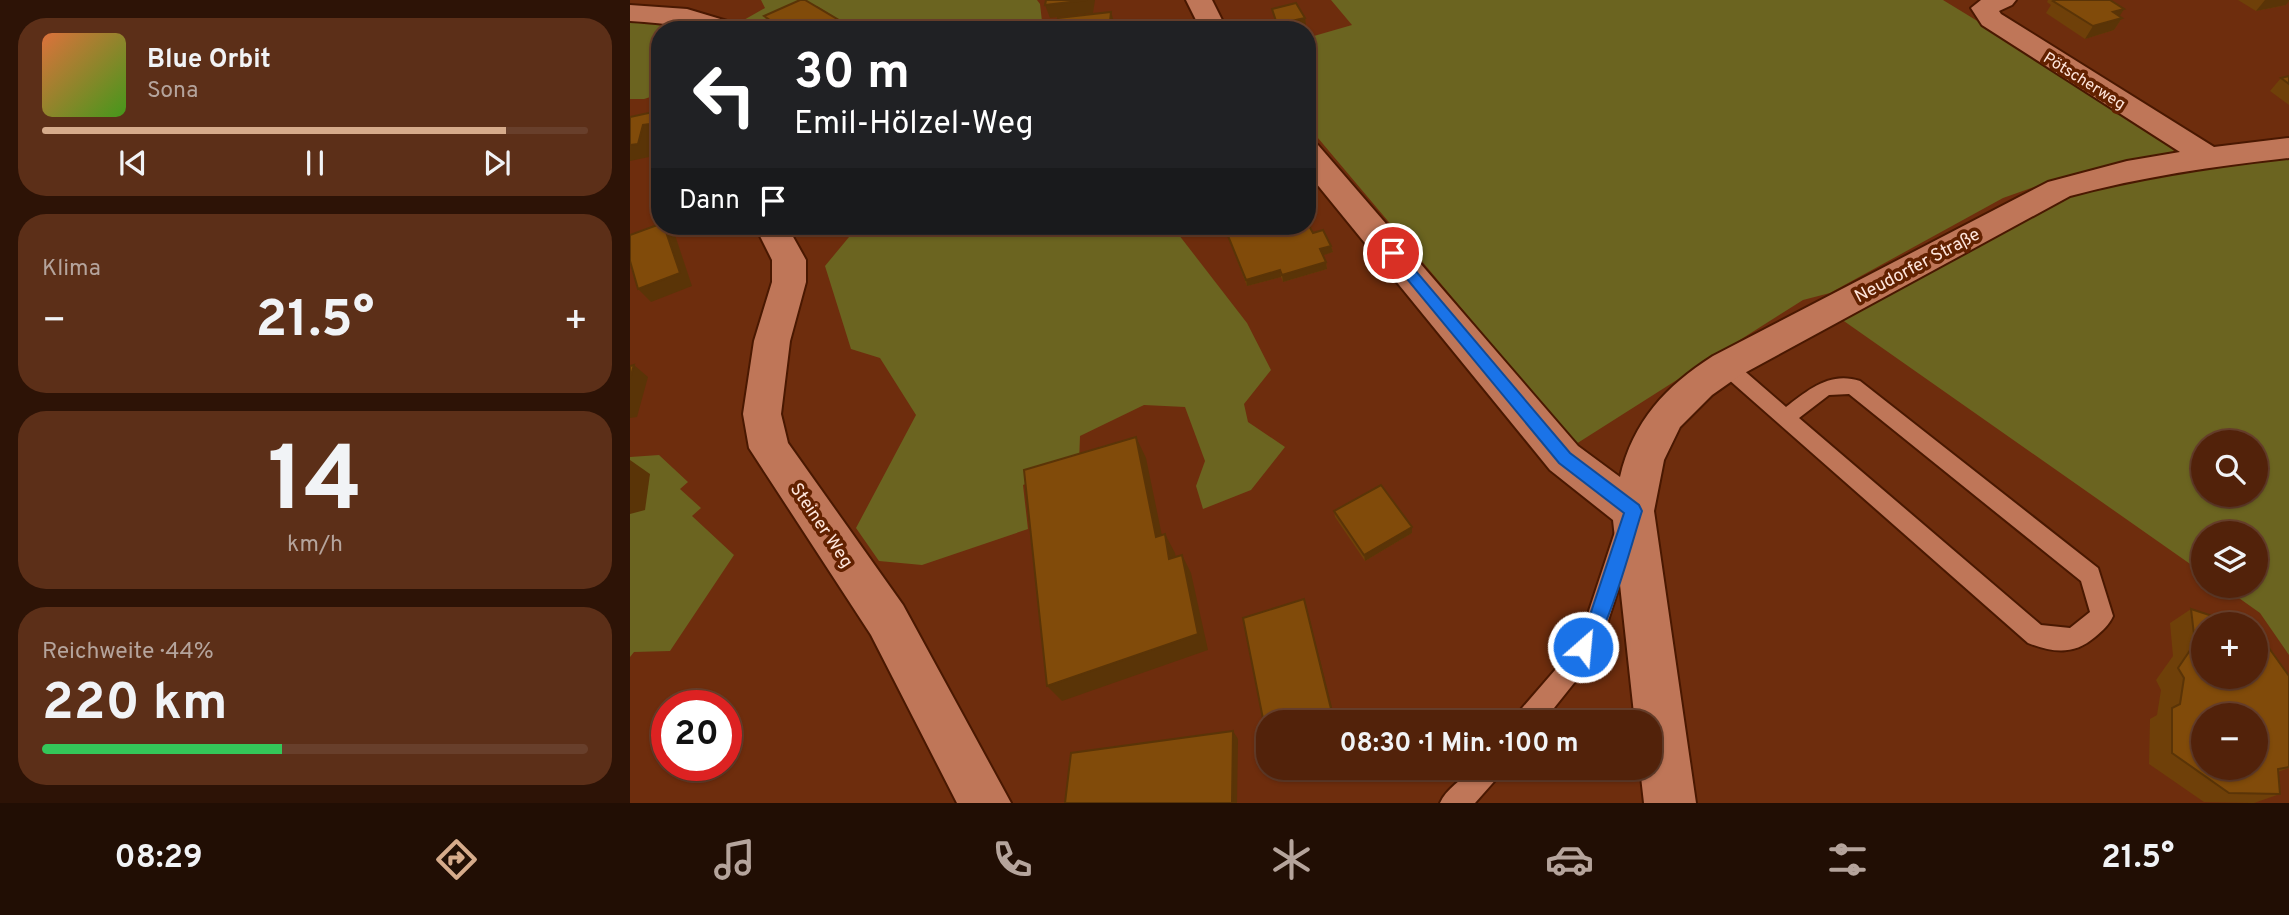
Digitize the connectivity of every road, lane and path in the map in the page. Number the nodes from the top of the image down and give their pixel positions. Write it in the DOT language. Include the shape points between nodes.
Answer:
graph roads {
  1 [pos="1199,0"];
  2 [pos="2003,0"];
  3 [pos="630,13"];
  4 [pos="700,21"];
  5 [pos="1210,21"];
  6 [pos="2289,148"];
  7 [pos="2209,157"];
  8 [pos="1316,163"];
  9 [pos="776,235"];
  10 [pos="1726,366"];
  11 [pos="1785,418"];
  12 [pos="1633,511"];
  13 [pos="1537,710"];
  14 [pos="1479,780"];
  15 [pos="985,803"];
  16 [pos="1452,803"];
  17 [pos="1670,803"];
  1 -- 5 [label="street"];
  2 -- 7 [label="street, Pötscherweg" via="1984,8 1991,19"];
  3 -- 4 [label="street"];
  6 -- 7 [label="street, Neudorfer Straße"];
  7 -- 10 [label="street, Neudorfer Straße" via="2059,189"];
  8 -- 12 [label="street" via="1564,458"];
  9 -- 15 [label="street, Steiner Weg" via="789,260 789,282 772,341 762,414 769,448 887,620"];
  10 -- 11 [label="lane"];
  10 -- 12 [label="street, Neudorfer Straße" via="1665,416 1644,460"];
  11 -- 11 [label="lane" via="2036,635 2074,639 2102,615 2091,575 1853,386 1825,388"];
  12 -- 13 [label="lane" via="1596,625 1570,670"];
  12 -- 17 [label="street, Neudorfer Straße"];
  14 -- 16 [label="lane"];
}
